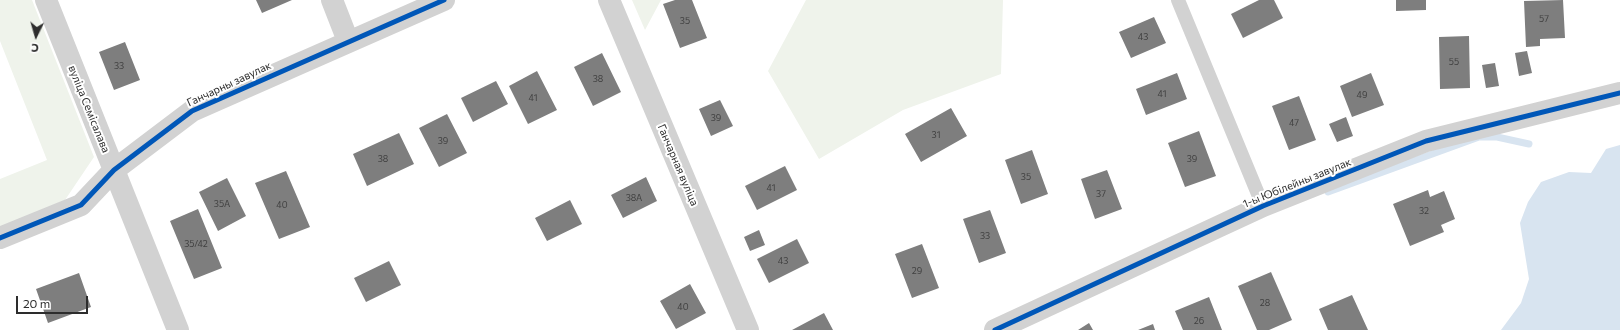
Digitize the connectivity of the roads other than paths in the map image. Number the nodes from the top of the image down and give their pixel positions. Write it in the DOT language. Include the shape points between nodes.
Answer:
graph roads {
  1 [pos="46,0"];
  2 [pos="332,0"];
  3 [pos="444,0"];
  4 [pos="609,0"];
  5 [pos="1178,0"];
  6 [pos="348,41"];
  7 [pos="1620,93"];
  8 [pos="114,170"];
  9 [pos="1263,206"];
  10 [pos="0,238"];
  11 [pos="178,330"];
  12 [pos="748,330"];
  13 [pos="995,330"];
  1 -- 8 [label="street, вуліца Семісалава"];
  2 -- 6 [label="street"];
  3 -- 6 [label="street, Ганчарны завулак"];
  4 -- 12 [label="street, Ганчарная вуліца"];
  5 -- 9 [label="lane"];
  6 -- 8 [label="street, Ганчарны завулак" via="192,111"];
  7 -- 9 [label="street, 1-ы Юбілейны завулак" via="1426,141"];
  8 -- 10 [label="street, Ганчарны завулак" via="81,205"];
  8 -- 11 [label="street, вуліца Семісалава"];
  9 -- 13 [label="street, 1-ы Юбілейны завулак"];
}
